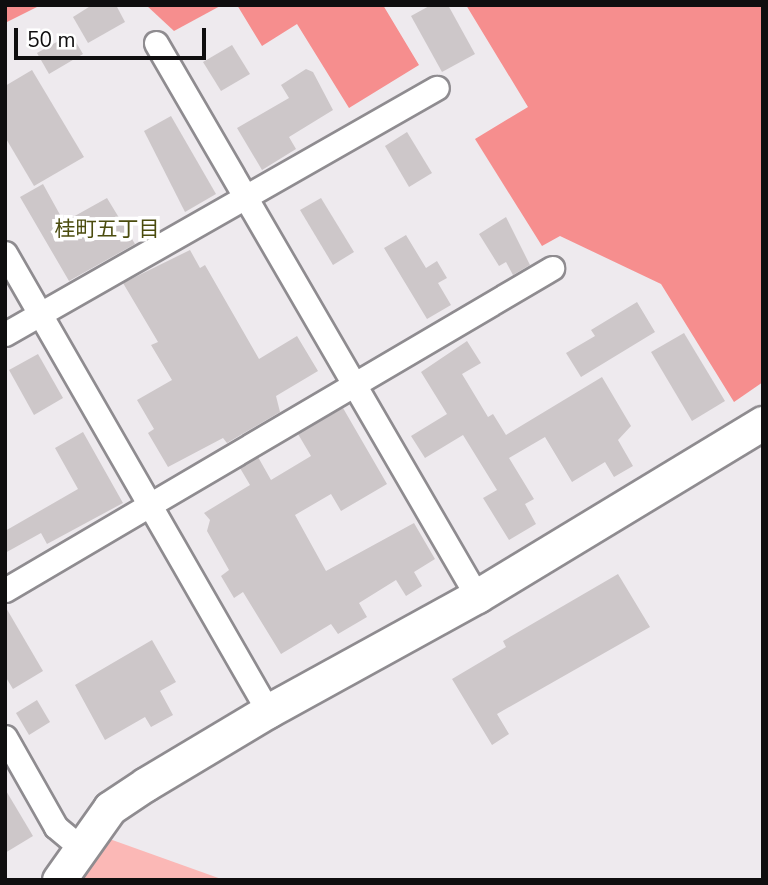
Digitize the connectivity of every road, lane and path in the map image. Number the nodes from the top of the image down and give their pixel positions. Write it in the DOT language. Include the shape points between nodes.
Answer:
graph roads {
  1 [pos="156,43"];
  2 [pos="437,88"];
  3 [pos="246,197"];
  4 [pos="5,253"];
  5 [pos="552,268"];
  6 [pos="41,313"];
  7 [pos="5,334"];
  8 [pos="355,385"];
  9 [pos="763,424"];
  10 [pos="149,503"];
  11 [pos="5,590"];
  12 [pos="477,596"];
  13 [pos="268,711"];
  14 [pos="5,737"];
  15 [pos="79,846"];
  16 [pos="60,880"];
  1 -- 3 [label="street"];
  2 -- 3 [label="street"];
  3 -- 6 [label="street"];
  3 -- 8 [label="street"];
  4 -- 6 [label="street"];
  5 -- 8 [label="street"];
  6 -- 7 [label="street"];
  6 -- 10 [label="street"];
  8 -- 10 [label="street"];
  8 -- 12 [label="street"];
  9 -- 12 [label="street"];
  10 -- 11 [label="street"];
  10 -- 13 [label="street"];
  12 -- 13 [label="street"];
  13 -- 15 [label="street" via="110,808"];
  14 -- 15 [label="street" via="56,827"];
  15 -- 16 [label="street"];
}
